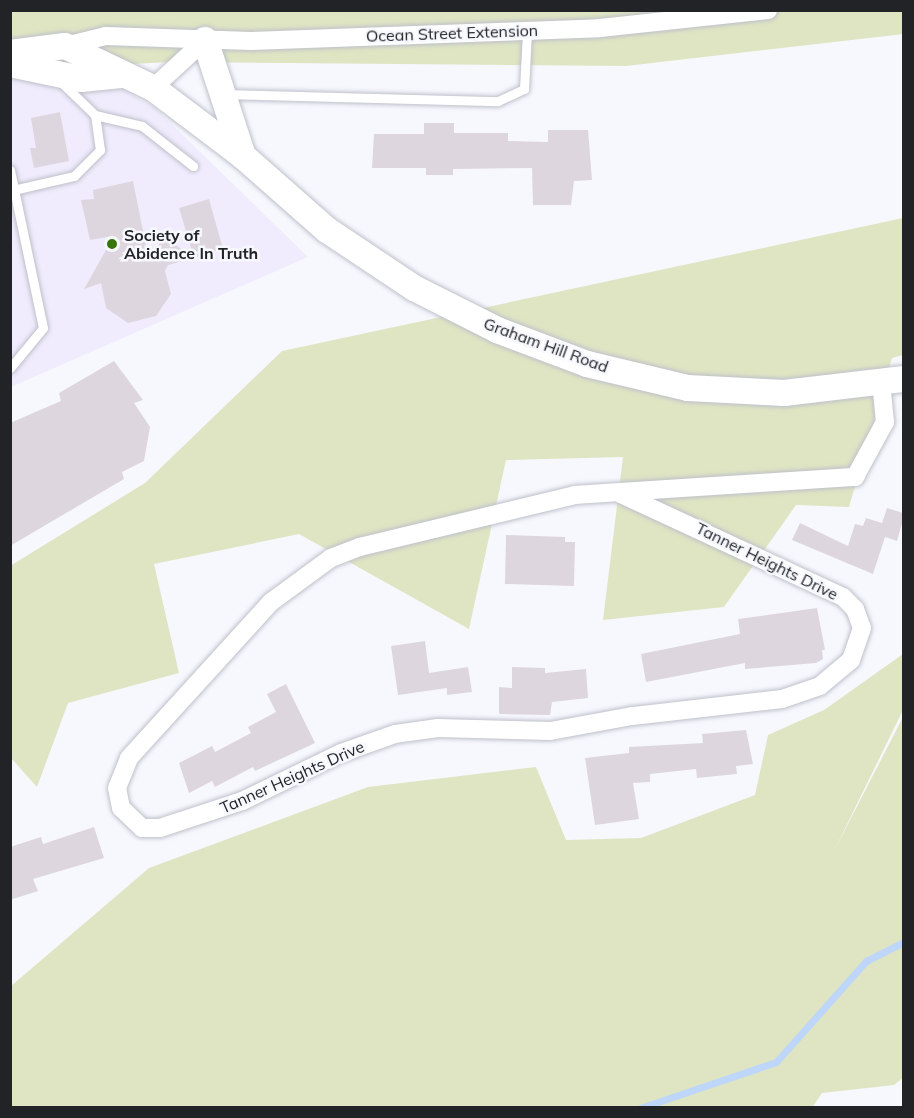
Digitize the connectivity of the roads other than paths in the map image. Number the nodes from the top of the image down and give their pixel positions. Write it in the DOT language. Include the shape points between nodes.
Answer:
graph roads {
  1 [pos="768,10"];
  2 [pos="527,31"];
  3 [pos="205,40"];
  4 [pos="65,46"];
  5 [pos="10,53"];
  6 [pos="10,64"];
  7 [pos="121,75"];
  8 [pos="55,76"];
  9 [pos="153,88"];
  10 [pos="222,94"];
  11 [pos="94,115"];
  12 [pos="243,156"];
  13 [pos="193,166"];
  14 [pos="10,170"];
  15 [pos="13,190"];
  16 [pos="10,368"];
  17 [pos="892,380"];
  18 [pos="621,494"];
  1 -- 2 [label="street, Ocean Street Extension" via="638,26"];
  2 -- 3 [label="street, Ocean Street Extension"];
  2 -- 10 [label="lane" via="524,89 498,100"];
  3 -- 4 [label="street, Ocean Street Extension" via="106,36"];
  3 -- 9 [label="street"];
  3 -- 10 [label="main road"];
  4 -- 5 [label="main road"];
  4 -- 7 [label="main road, Graham Hill Road"];
  6 -- 8 [label="main road"];
  7 -- 8 [label="main road" via="81,79"];
  7 -- 9 [label="main road, Graham Hill Road"];
  8 -- 11 [label="lane"];
  9 -- 12 [label="main road, Graham Hill Road"];
  10 -- 12 [label="main road"];
  11 -- 13 [label="lane" via="142,126"];
  11 -- 15 [label="lane" via="100,150 74,176"];
  12 -- 17 [label="main road, Graham Hill Road" via="327,230 414,288 497,330 587,364 688,388 784,393"];
  14 -- 15 [label="lane"];
  15 -- 16 [label="lane" via="43,328"];
  17 -- 18 [label="street, Tanner Heights Drive" via="885,422 855,477"];
  18 -- 18 [label="street, Tanner Heights Drive" via="575,495 523,506 360,547 331,558 286,589 252,622 129,758 119,779 117,797 127,818 142,828 160,828 242,801 331,757 395,734 438,728 550,731 641,714 782,699 820,686 851,660 862,628 855,609 843,597"];
}
